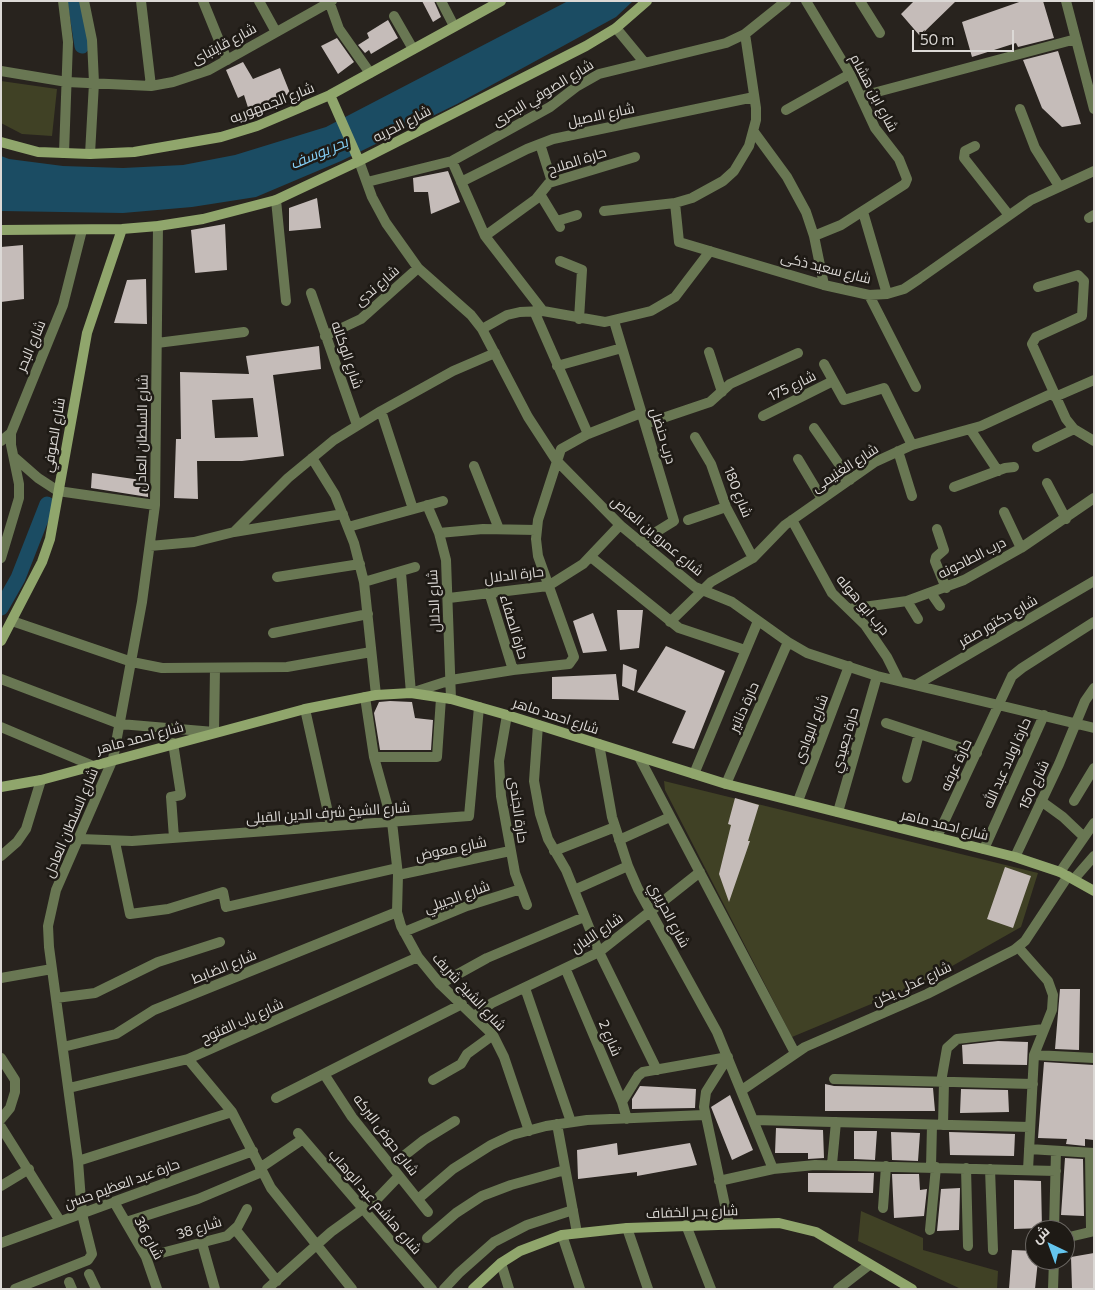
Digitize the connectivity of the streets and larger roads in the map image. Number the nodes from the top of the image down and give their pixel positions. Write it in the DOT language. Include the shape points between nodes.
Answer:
graph roads {
  1 [pos="63,1"];
  2 [pos="84,1"];
  3 [pos="141,1"];
  4 [pos="203,1"];
  5 [pos="259,1"];
  6 [pos="441,1"];
  7 [pos="501,1"];
  8 [pos="647,1"];
  9 [pos="786,1"];
  10 [pos="806,1"];
  11 [pos="860,1"];
  12 [pos="1066,1"];
  13 [pos="330,2"];
  14 [pos="394,16"];
  15 [pos="454,26"];
  16 [pos="616,28"];
  17 [pos="276,32"];
  18 [pos="880,33"];
  19 [pos="745,34"];
  20 [pos="1076,39"];
  21 [pos="413,49"];
  22 [pos="227,60"];
  23 [pos="644,62"];
  24 [pos="1,71"];
  25 [pos="370,73"];
  26 [pos="850,74"];
  27 [pos="67,82"];
  28 [pos="94,83"];
  29 [pos="151,86"];
  30 [pos="330,95"];
  31 [pos="862,96"];
  32 [pos="754,97"];
  33 [pos="1020,109"];
  34 [pos="1094,109"];
  35 [pos="786,110"];
  36 [pos="754,132"];
  37 [pos="1,142"];
  38 [pos="540,144"];
  39 [pos="975,146"];
  40 [pos="64,153"];
  41 [pos="90,154"];
  42 [pos="357,156"];
  43 [pos="635,157"];
  44 [pos="452,161"];
  45 [pos="1094,171"];
  46 [pos="366,182"];
  47 [pos="461,182"];
  48 [pos="552,182"];
  49 [pos="1059,186"];
  50 [pos="540,194"];
  51 [pos="276,200"];
  52 [pos="675,203"];
  53 [pos="604,211"];
  54 [pos="862,212"];
  55 [pos="1008,214"];
  56 [pos="577,215"];
  57 [pos="158,226"];
  58 [pos="122,229"];
  59 [pos="1,230"];
  60 [pos="82,230"];
  61 [pos="485,236"];
  62 [pos="814,236"];
  63 [pos="710,251"];
  64 [pos="560,261"];
  65 [pos="418,268"];
  66 [pos="824,285"];
  67 [pos="1038,287"];
  68 [pos="1089,291"];
  69 [pos="311,293"];
  70 [pos="888,294"];
  71 [pos="869,295"];
  72 [pos="286,301"];
  73 [pos="539,311"];
  74 [pos="579,319"];
  75 [pos="614,321"];
  76 [pos="482,328"];
  77 [pos="244,332"];
  78 [pos="325,336"];
  79 [pos="157,343"];
  80 [pos="622,348"];
  81 [pos="495,352"];
  82 [pos="709,352"];
  83 [pos="798,353"];
  84 [pos="824,364"];
  85 [pos="557,366"];
  86 [pos="1094,380"];
  87 [pos="833,381"];
  88 [pos="916,387"];
  89 [pos="722,392"];
  90 [pos="1054,395"];
  91 [pos="382,411"];
  92 [pos="641,413"];
  93 [pos="763,416"];
  94 [pos="645,424"];
  95 [pos="357,425"];
  96 [pos="814,428"];
  97 [pos="970,429"];
  98 [pos="1074,429"];
  99 [pos="11,433"];
  100 [pos="588,434"];
  101 [pos="695,437"];
  102 [pos="1,441"];
  103 [pos="1094,441"];
  104 [pos="912,445"];
  105 [pos="1037,447"];
  106 [pos="898,451"];
  107 [pos="14,457"];
  108 [pos="312,458"];
  109 [pos="798,459"];
  110 [pos="556,460"];
  111 [pos="474,466"];
  112 [pos="1014,468"];
  113 [pos="998,471"];
  114 [pos="850,480"];
  115 [pos="1046,483"];
  116 [pos="954,487"];
  117 [pos="58,490"];
  118 [pos="912,496"];
  119 [pos="1094,498"];
  120 [pos="822,499"];
  121 [pos="443,501"];
  122 [pos="155,505"];
  123 [pos="427,505"];
  124 [pos="726,507"];
  125 [pos="413,509"];
  126 [pos="1004,512"];
  127 [pos="343,514"];
  128 [pos="1066,519"];
  129 [pos="688,520"];
  130 [pos="792,520"];
  131 [pos="620,525"];
  132 [pos="348,527"];
  133 [pos="499,529"];
  134 [pos="938,529"];
  135 [pos="536,530"];
  136 [pos="234,532"];
  137 [pos="440,533"];
  138 [pos="640,542"];
  139 [pos="150,546"];
  140 [pos="1021,548"];
  141 [pos="591,557"];
  142 [pos="1,558"];
  143 [pos="753,558"];
  144 [pos="360,564"];
  145 [pos="415,568"];
  146 [pos="401,573"];
  147 [pos="277,577"];
  148 [pos="364,582"];
  149 [pos="1094,582"];
  150 [pos="548,586"];
  151 [pos="946,588"];
  152 [pos="701,591"];
  153 [pos="489,592"];
  154 [pos="931,593"];
  155 [pos="449,598"];
  156 [pos="907,601"];
  157 [pos="940,606"];
  158 [pos="849,609"];
  159 [pos="368,614"];
  160 [pos="918,619"];
  161 [pos="12,621"];
  162 [pos="758,621"];
  163 [pos="670,622"];
  164 [pos="1094,622"];
  165 [pos="273,633"];
  166 [pos="1,641"];
  167 [pos="788,642"];
  168 [pos="745,650"];
  169 [pos="371,652"];
  170 [pos="132,662"];
  171 [pos="849,666"];
  172 [pos="215,668"];
  173 [pos="513,670"];
  174 [pos="877,676"];
  175 [pos="1,679"];
  176 [pos="451,680"];
  177 [pos="899,681"];
  178 [pos="916,685"];
  179 [pos="1094,688"];
  180 [pos="411,693"];
  181 [pos="376,695"];
  182 [pos="365,697"];
  183 [pos="446,699"];
  184 [pos="999,705"];
  185 [pos="479,707"];
  186 [pos="305,709"];
  187 [pos="507,715"];
  188 [pos="1044,716"];
  189 [pos="1076,723"];
  190 [pos="120,724"];
  191 [pos="886,724"];
  192 [pos="538,725"];
  193 [pos="1,727"];
  194 [pos="1094,728"];
  195 [pos="214,732"];
  196 [pos="919,734"];
  197 [pos="174,743"];
  198 [pos="599,744"];
  199 [pos="977,753"];
  200 [pos="374,756"];
  201 [pos="639,757"];
  202 [pos="113,759"];
  203 [pos="91,766"];
  204 [pos="1094,768"];
  205 [pos="694,774"];
  206 [pos="907,778"];
  207 [pos="41,780"];
  208 [pos="726,784"];
  209 [pos="1,787"];
  210 [pos="1042,801"];
  211 [pos="798,802"];
  212 [pos="1074,802"];
  213 [pos="838,812"];
  214 [pos="670,816"];
  215 [pos="392,822"];
  216 [pos="1094,823"];
  217 [pos="331,826"];
  218 [pos="615,827"];
  219 [pos="937,837"];
  220 [pos="1084,837"];
  221 [pos="174,838"];
  222 [pos="80,839"];
  223 [pos="619,840"];
  224 [pos="115,842"];
  225 [pos="984,849"];
  226 [pos="510,851"];
  227 [pos="554,851"];
  228 [pos="1,856"];
  229 [pos="1094,856"];
  230 [pos="1015,857"];
  231 [pos="628,866"];
  232 [pos="397,871"];
  233 [pos="700,872"];
  234 [pos="1067,875"];
  235 [pos="521,889"];
  236 [pos="574,890"];
  237 [pos="1094,891"];
  238 [pos="528,906"];
  239 [pos="397,912"];
  240 [pos="650,912"];
  241 [pos="584,917"];
  242 [pos="404,932"];
  243 [pos="220,942"];
  244 [pos="1018,947"];
  245 [pos="599,952"];
  246 [pos="418,957"];
  247 [pos="52,969"];
  248 [pos="566,970"];
  249 [pos="1,978"];
  250 [pos="440,984"];
  251 [pos="525,988"];
  252 [pos="56,998"];
  253 [pos="462,1004"];
  254 [pos="474,1016"];
  255 [pos="1044,1029"];
  256 [pos="493,1035"];
  257 [pos="64,1047"];
  258 [pos="795,1053"];
  259 [pos="1034,1054"];
  260 [pos="728,1057"];
  261 [pos="1,1058"];
  262 [pos="1094,1058"];
  263 [pos="188,1060"];
  264 [pos="5,1069"];
  265 [pos="657,1070"];
  266 [pos="324,1074"];
  267 [pos="433,1080"];
  268 [pos="834,1080"];
  269 [pos="943,1082"];
  270 [pos="1033,1084"];
  271 [pos="69,1088"];
  272 [pos="742,1090"];
  273 [pos="276,1098"];
  274 [pos="622,1102"];
  275 [pos="232,1112"];
  276 [pos="704,1115"];
  277 [pos="1,1119"];
  278 [pos="627,1119"];
  279 [pos="754,1120"];
  280 [pos="455,1121"];
  281 [pos="571,1122"];
  282 [pos="836,1122"];
  283 [pos="557,1124"];
  284 [pos="932,1125"];
  285 [pos="944,1125"];
  286 [pos="1,1127"];
  287 [pos="1030,1127"];
  288 [pos="528,1131"];
  289 [pos="1029,1150"];
  290 [pos="253,1151"];
  291 [pos="1056,1151"];
  292 [pos="1092,1153"];
  293 [pos="78,1161"];
  294 [pos="832,1164"];
  295 [pos="391,1166"];
  296 [pos="886,1166"];
  297 [pos="933,1167"];
  298 [pos="966,1168"];
  299 [pos="29,1169"];
  300 [pos="774,1169"];
  301 [pos="990,1169"];
  302 [pos="261,1170"];
  303 [pos="565,1170"];
  304 [pos="1028,1170"];
  305 [pos="1056,1171"];
  306 [pos="399,1176"];
  307 [pos="719,1181"];
  308 [pos="1,1186"];
  309 [pos="418,1199"];
  310 [pos="114,1202"];
  311 [pos="883,1208"];
  312 [pos="363,1209"];
  313 [pos="247,1210"];
  314 [pos="573,1210"];
  315 [pos="428,1212"];
  316 [pos="82,1214"];
  317 [pos="1054,1220"];
  318 [pos="60,1221"];
  319 [pos="126,1222"];
  320 [pos="729,1224"];
  321 [pos="686,1225"];
  322 [pos="627,1228"];
  323 [pos="235,1229"];
  324 [pos="930,1230"];
  325 [pos="1092,1231"];
  326 [pos="577,1233"];
  327 [pos="1075,1235"];
  328 [pos="562,1236"];
  329 [pos="427,1238"];
  330 [pos="1,1243"];
  331 [pos="202,1243"];
  332 [pos="316,1244"];
  333 [pos="968,1246"];
  334 [pos="993,1250"];
  335 [pos="146,1257"];
  336 [pos="501,1262"];
  337 [pos="869,1265"];
  338 [pos="1054,1270"];
  339 [pos="89,1274"];
  340 [pos="271,1286"];
  341 [pos="15,1289"];
  342 [pos="96,1289"];
  343 [pos="157,1289"];
  344 [pos="216,1289"];
  345 [pos="352,1289"];
  346 [pos="432,1289"];
  347 [pos="444,1289"];
  348 [pos="473,1289"];
  349 [pos="509,1289"];
  350 [pos="580,1289"];
  351 [pos="648,1289"];
  352 [pos="711,1289"];
  353 [pos="838,1289"];
  354 [pos="912,1289"];
  355 [pos="1053,1289"];
  1 -- 27 [label="street" via="67,29"];
  2 -- 28 [label="street" via="92,40"];
  3 -- 29 [label="street"];
  4 -- 22 [label="street"];
  5 -- 17 [label="street"];
  6 -- 15 [label="street"];
  7 -- 15 [label="street, شارع الجمهوريه"];
  8 -- 16 [label="street, شارع الحريه"];
  9 -- 19 [label="street, شارع الصوفي البحرى"];
  10 -- 26 [label="street, شارع ابن هشام"];
  11 -- 18 [label="street"];
  12 -- 20 [label="street"];
  13 -- 17 [label="street, شارع قايتباى"];
  13 -- 25 [label="street" via="340,29"];
  14 -- 21 [label="street"];
  15 -- 21 [label="street, شارع الجمهوريه"];
  16 -- 23 [label="street"];
  16 -- 42 [label="street, شارع الحريه" via="586,46"];
  17 -- 22 [label="street, شارع قايتباى"];
  19 -- 23 [label="street, شارع الصوفي البحرى" via="716,46"];
  19 -- 32 [label="street"];
  20 -- 31 [label="street"];
  20 -- 34 [label="street"];
  21 -- 25 [label="street, شارع الجمهوريه"];
  22 -- 29 [label="street, شارع قايتباى" via="192,77"];
  23 -- 44 [label="street, شارع الصوفي البحرى" via="587,80 550,107"];
  24 -- 27 [label="street, شارع قايتباى"];
  25 -- 30 [label="street, شارع الجمهوريه"];
  26 -- 31 [label="street, شارع ابن هشام"];
  26 -- 35 [label="street"];
  27 -- 28 [label="street, شارع قايتباى"];
  27 -- 40 [label="street"];
  28 -- 29 [label="street, شارع قايتباى"];
  28 -- 41 [label="street"];
  30 -- 41 [label="street, شارع الجمهوريه" via="257,126 221,137 134,152"];
  30 -- 42 [label="street"];
  31 -- 54 [label="street, شارع ابن هشام" via="875,128 899,159 907,179 905,184"];
  32 -- 36 [label="street"];
  32 -- 38 [label="street, شارع الاصيل"];
  33 -- 49 [label="street" via="1035,148"];
  36 -- 52 [label="street" via="742,159 723,181 692,198"];
  36 -- 62 [label="street" via="796,193"];
  37 -- 40 [label="street, شارع الجمهوريه" via="32,151"];
  38 -- 47 [label="street, شارع الاصيل"];
  38 -- 48 [label="street"];
  39 -- 55 [label="street" via="965,151 964,158"];
  40 -- 41 [label="street, شارع الجمهوريه"];
  42 -- 46 [label="street, شارع عمرو بن العاص"];
  42 -- 51 [label="street, شارع الحريه"];
  43 -- 48 [label="street, حارة الملاح"];
  44 -- 46 [label="street, شارع الصوفي البحرى"];
  44 -- 47 [label="street"];
  45 -- 49 [label="street, شارع سعيد ذكى"];
  46 -- 65 [label="street, شارع عمرو بن العاص" via="386,223"];
  47 -- 61 [label="street"];
  48 -- 50 [label="street, حارة الملاح"];
  49 -- 55 [label="street, شارع سعيد ذكى"];
  50 -- 56 [label="street" via="558,224"];
  50 -- 61 [label="street, حارة الملاح"];
  51 -- 57 [label="street, شارع الحريه" via="203,219"];
  51 -- 72 [label="street"];
  52 -- 53 [label="street"];
  52 -- 63 [label="street, شارع سعيد ذكى" via="678,240"];
  54 -- 62 [label="street, شارع ابن هشام" via="830,231"];
  54 -- 70 [label="street"];
  55 -- 70 [label="street, شارع سعيد ذكى" via="919,280"];
  57 -- 58 [label="street, شارع الحريه"];
  57 -- 79 [label="street, شارع السلطان العادل"];
  58 -- 60 [label="street, شارع الحريه"];
  58 -- 117 [label="street, شارع الصوفي" via="87,333"];
  59 -- 60 [label="street, شارع الحريه"];
  60 -- 99 [label="street, شارع البحر" via="64,305"];
  61 -- 73 [label="street"];
  62 -- 66 [label="street"];
  63 -- 66 [label="street, شارع سعيد ذكى"];
  63 -- 75 [label="street" via="668,303"];
  64 -- 74 [label="street" via="582,270"];
  65 -- 76 [label="street, شارع عمرو بن العاص"];
  65 -- 78 [label="street, شارع ندى" via="361,318"];
  66 -- 71 [label="street, شارع سعيد ذكى"];
  67 -- 68 [label="street" via="1078,275"];
  68 -- 90 [label="street" via="1082,316 1036,337 1032,342"];
  69 -- 78 [label="street, شارع الوكاله"];
  70 -- 71 [label="street, شارع سعيد ذكى"];
  71 -- 88 [label="street"];
  73 -- 74 [label="street"];
  73 -- 76 [label="street" via="507,315"];
  73 -- 85 [label="street"];
  74 -- 75 [label="street"];
  75 -- 80 [label="street, درب حنضل"];
  76 -- 81 [label="street, شارع عمرو بن العاص"];
  77 -- 79 [label="street"];
  78 -- 95 [label="street, شارع الوكاله"];
  79 -- 122 [label="street, شارع السلطان العادل"];
  80 -- 85 [label="street"];
  80 -- 92 [label="street, درب حنضل"];
  81 -- 91 [label="street" via="452,371"];
  81 -- 110 [label="street, شارع عمرو بن العاص" via="528,417"];
  82 -- 89 [label="street"];
  83 -- 89 [label="street" via="730,384"];
  84 -- 87 [label="street"];
  85 -- 100 [label="street"];
  86 -- 90 [label="street, شارع الغنيمى"];
  87 -- 93 [label="street, شارع 175"];
  87 -- 104 [label="street" via="842,399 847,401 884,388"];
  89 -- 94 [label="street" via="710,402"];
  90 -- 97 [label="street, شارع الغنيمى"];
  90 -- 98 [label="street"];
  91 -- 95 [label="street"];
  91 -- 125 [label="street"];
  92 -- 94 [label="street, درب حنضل"];
  92 -- 100 [label="street"];
  94 -- 138 [label="street, درب حنضل" via="674,521"];
  95 -- 108 [label="street"];
  96 -- 114 [label="street"];
  97 -- 104 [label="street, شارع الغنيمى"];
  97 -- 113 [label="street"];
  98 -- 103 [label="street"];
  98 -- 105 [label="street"];
  99 -- 102 [label="street"];
  99 -- 107 [label="street, شارع البحر"];
  100 -- 110 [label="street" via="561,449"];
  101 -- 124 [label="street, شارع 180" via="714,470"];
  104 -- 106 [label="street, شارع الغنيمى"];
  106 -- 114 [label="street, شارع الغنيمى"];
  106 -- 118 [label="street"];
  107 -- 117 [label="street"];
  107 -- 142 [label="street, شارع البحر" via="19,498"];
  108 -- 127 [label="street"];
  108 -- 136 [label="street" via="282,483"];
  109 -- 120 [label="street"];
  110 -- 131 [label="street, شارع عمرو بن العاص"];
  110 -- 135 [label="street"];
  111 -- 133 [label="street"];
  112 -- 113 [label="street"];
  113 -- 116 [label="street"];
  114 -- 120 [label="street, شارع الغنيمى"];
  115 -- 128 [label="street"];
  117 -- 122 [label="street"];
  117 -- 161 [label="street, شارع الصوفي" via="46,551"];
  119 -- 128 [label="street, درب الطاحونه"];
  120 -- 130 [label="street, شارع الغنيمى"];
  121 -- 123 [label="street"];
  122 -- 139 [label="street, شارع السلطان العادل"];
  123 -- 125 [label="street"];
  123 -- 137 [label="street, شارع الدلال"];
  124 -- 129 [label="street"];
  124 -- 143 [label="street, شارع 180"];
  125 -- 132 [label="street"];
  126 -- 140 [label="street"];
  127 -- 132 [label="street"];
  127 -- 136 [label="street"];
  128 -- 140 [label="street, درب الطاحونه"];
  130 -- 143 [label="street, شارع الغنيمى"];
  130 -- 158 [label="street, درب ابو هوله" via="832,593"];
  131 -- 138 [label="street, شارع عمرو بن العاص"];
  131 -- 141 [label="street, حارة الدلال"];
  132 -- 144 [label="street"];
  133 -- 135 [label="street"];
  133 -- 137 [label="street"];
  134 -- 151 [label="street" via="944,550 935,562"];
  135 -- 150 [label="street" via="538,556"];
  136 -- 139 [label="street" via="194,542"];
  137 -- 155 [label="street, شارع الدلال"];
  138 -- 152 [label="street, شارع عمرو بن العاص"];
  139 -- 170 [label="street, شارع السلطان العادل"];
  140 -- 151 [label="street, درب الطاحونه" via="988,569"];
  141 -- 150 [label="street, حارة الدلال"];
  141 -- 163 [label="street"];
  143 -- 152 [label="street, شارع الغنيمى" via="722,574"];
  144 -- 147 [label="street"];
  144 -- 148 [label="street"];
  145 -- 146 [label="street"];
  146 -- 148 [label="street"];
  146 -- 180 [label="street"];
  148 -- 159 [label="street"];
  149 -- 178 [label="street, شارع دكتور صقر"];
  150 -- 153 [label="street, حارة الدلال"];
  150 -- 173 [label="street" via="574,657 572,663"];
  151 -- 154 [label="street, درب الطاحونه"];
  152 -- 162 [label="street, شارع عمرو بن العاص" via="732,602"];
  152 -- 163 [label="street, شارع الغنيمى"];
  153 -- 155 [label="street, حارة الدلال"];
  153 -- 173 [label="street, حارة الصفاء"];
  154 -- 156 [label="street, درب الطاحونه"];
  154 -- 157 [label="street"];
  155 -- 176 [label="street, شارع الدلال"];
  156 -- 158 [label="street, درب الطاحونه"];
  156 -- 160 [label="street"];
  158 -- 177 [label="street, درب ابو هوله" via="872,634"];
  159 -- 165 [label="street"];
  159 -- 169 [label="street"];
  161 -- 166 [label="street, شارع الصوفي"];
  161 -- 170 [label="street"];
  162 -- 167 [label="street, شارع عمرو بن العاص"];
  162 -- 168 [label="street"];
  163 -- 168 [label="street"];
  164 -- 184 [label="street, حارة عرفه" via="1017,672 1009,681"];
  167 -- 171 [label="street, شارع عمرو بن العاص" via="807,653"];
  167 -- 208 [label="street, حارة دنانير"];
  168 -- 205 [label="street"];
  169 -- 172 [label="street" via="287,667"];
  169 -- 181 [label="street"];
  170 -- 172 [label="street" via="162,668"];
  170 -- 190 [label="street, شارع السلطان العادل"];
  171 -- 174 [label="street, شارع عمرو بن العاص"];
  171 -- 211 [label="street, شارع البوادى"];
  172 -- 195 [label="street"];
  173 -- 176 [label="street"];
  174 -- 177 [label="street, شارع عمرو بن العاص"];
  174 -- 213 [label="street, حارة جعيدي"];
  175 -- 190 [label="street"];
  176 -- 180 [label="street"];
  176 -- 183 [label="street, شارع الدلال"];
  177 -- 178 [label="street, شارع عمرو بن العاص"];
  178 -- 184 [label="street, شارع عمرو بن العاص"];
  179 -- 189 [label="street, شارع 150"];
  180 -- 181 [label="street, شارع احمد ماهر"];
  180 -- 183 [label="street, شارع احمد ماهر"];
  181 -- 182 [label="street, شارع احمد ماهر"];
  182 -- 186 [label="street, شارع احمد ماهر"];
  182 -- 200 [label="street, شارع الشيخ شريف"];
  183 -- 185 [label="street, شارع احمد ماهر"];
  183 -- 200 [label="street, شارع الدلال" via="437,757"];
  184 -- 188 [label="street, شارع عمرو بن العاص"];
  184 -- 199 [label="street, حارة عرفه"];
  185 -- 187 [label="street, شارع احمد ماهر"];
  185 -- 215 [label="street, شارع الشيخ شرف الدين القبلى" via="470,815"];
  186 -- 195 [label="street, شارع احمد ماهر"];
  186 -- 217 [label="street"];
  187 -- 192 [label="street, شارع احمد ماهر"];
  187 -- 226 [label="street, حارة الجندى" via="499,779"];
  188 -- 189 [label="street, شارع عمرو بن العاص"];
  188 -- 225 [label="street, حارة اولاد عبد الله"];
  189 -- 194 [label="street, شارع عمرو بن العاص"];
  189 -- 210 [label="street, شارع 150"];
  190 -- 195 [label="street"];
  190 -- 202 [label="street, شارع السلطان العادل"];
  191 -- 196 [label="street"];
  192 -- 198 [label="street, شارع احمد ماهر"];
  192 -- 227 [label="street" via="534,781 540,814"];
  193 -- 203 [label="street"];
  195 -- 197 [label="street, شارع احمد ماهر"];
  196 -- 199 [label="street"];
  196 -- 206 [label="street"];
  197 -- 202 [label="street, شارع احمد ماهر"];
  197 -- 221 [label="street" via="181,794 171,797"];
  198 -- 201 [label="street, شارع احمد ماهر"];
  198 -- 218 [label="street, شارع الحريري"];
  199 -- 219 [label="street, حارة عرفه"];
  200 -- 215 [label="street, شارع الشيخ شريف"];
  201 -- 205 [label="street, شارع احمد ماهر"];
  201 -- 214 [label="street"];
  202 -- 203 [label="street, شارع احمد ماهر"];
  202 -- 222 [label="street, شارع السلطان العادل"];
  203 -- 207 [label="street, شارع احمد ماهر"];
  204 -- 212 [label="street"];
  205 -- 208 [label="street, شارع احمد ماهر"];
  207 -- 209 [label="street, شارع احمد ماهر"];
  207 -- 228 [label="street" via="26,829"];
  208 -- 211 [label="street, شارع احمد ماهر"];
  210 -- 220 [label="street"];
  210 -- 230 [label="street, شارع 150"];
  211 -- 213 [label="street, شارع احمد ماهر"];
  213 -- 219 [label="street, شارع احمد ماهر"];
  214 -- 223 [label="street"];
  214 -- 233 [label="street"];
  215 -- 217 [label="street, شارع الشيخ شرف الدين القبلى"];
  215 -- 232 [label="street, شارع الشيخ شريف"];
  216 -- 220 [label="street"];
  217 -- 221 [label="street, شارع الشيخ شرف الدين القبلى"];
  218 -- 223 [label="street, شارع الحريري"];
  218 -- 227 [label="street"];
  219 -- 225 [label="street, شارع احمد ماهر"];
  220 -- 234 [label="street"];
  221 -- 224 [label="street, شارع الشيخ شرف الدين القبلى"];
  222 -- 224 [label="street, شارع الشيخ شرف الدين القبلى"];
  222 -- 247 [label="street, شارع السلطان العادل" via="51,908 48,940"];
  223 -- 231 [label="street, شارع الحريري"];
  224 -- 232 [label="street, شارع معوض" via="130,914 168,909 223,892 226,907"];
  225 -- 230 [label="street, شارع احمد ماهر"];
  226 -- 232 [label="street, شارع معوض"];
  226 -- 235 [label="street, حارة الجندى"];
  227 -- 236 [label="street"];
  229 -- 234 [label="street"];
  230 -- 234 [label="street, شارع احمد ماهر"];
  231 -- 236 [label="street"];
  231 -- 240 [label="street, شارع الحريري"];
  232 -- 239 [label="street, شارع الشيخ شريف"];
  233 -- 240 [label="street, شارع اللبان"];
  233 -- 258 [label="street"];
  234 -- 237 [label="street, شارع احمد ماهر"];
  234 -- 244 [label="street, شارع عدلى يكن"];
  235 -- 238 [label="street, حارة الجندى"];
  235 -- 242 [label="street, شارع الجبيلي" via="467,906"];
  236 -- 241 [label="street"];
  239 -- 242 [label="street, شارع الشيخ شريف"];
  239 -- 257 [label="street, شارع الضابط" via="154,1010 116,1034"];
  240 -- 245 [label="street, شارع اللبان"];
  240 -- 260 [label="street, شارع الحريري"];
  241 -- 245 [label="street"];
  241 -- 250 [label="street" via="487,958"];
  242 -- 246 [label="street, شارع الشيخ شريف"];
  243 -- 252 [label="street" via="158,962 95,993"];
  244 -- 255 [label="street" via="1051,988 1053,1003"];
  244 -- 258 [label="street, شارع عدلى يكن" via="927,994"];
  245 -- 248 [label="street, شارع اللبان"];
  245 -- 265 [label="street"];
  246 -- 250 [label="street, شارع الشيخ شريف"];
  246 -- 263 [label="street, شارع باب الفتوح"];
  247 -- 249 [label="street"];
  247 -- 252 [label="street, شارع السلطان العادل"];
  248 -- 251 [label="street, شارع اللبان"];
  248 -- 274 [label="street, شارع 2"];
  250 -- 253 [label="street, شارع الشيخ شريف"];
  251 -- 254 [label="street, شارع اللبان" via="492,1003"];
  251 -- 281 [label="street"];
  252 -- 257 [label="street, شارع السلطان العادل"];
  253 -- 254 [label="street, شارع الشيخ شريف"];
  253 -- 266 [label="street"];
  254 -- 256 [label="street, شارع الشيخ شريف"];
  255 -- 259 [label="street"];
  255 -- 269 [label="street" via="957,1039 947,1048"];
  256 -- 267 [label="street" via="466,1055 460,1065"];
  256 -- 288 [label="street, شارع الشيخ شريف" via="504,1057"];
  257 -- 271 [label="street, شارع السلطان العادل"];
  258 -- 272 [label="street, شارع عدلى يكن"];
  259 -- 262 [label="street"];
  259 -- 270 [label="street"];
  260 -- 265 [label="street"];
  260 -- 272 [label="street, شارع الحريري"];
  260 -- 276 [label="street" via="706,1092"];
  261 -- 264 [label="street"];
  263 -- 271 [label="street, شارع باب الفتوح"];
  263 -- 275 [label="street"];
  264 -- 277 [label="street" via="15,1080 15,1092 10,1108"];
  265 -- 274 [label="street" via="640,1073"];
  266 -- 273 [label="street"];
  266 -- 295 [label="street, شارع حوض البركه" via="352,1117"];
  268 -- 269 [label="street"];
  269 -- 270 [label="street"];
  269 -- 285 [label="street"];
  270 -- 287 [label="street"];
  271 -- 293 [label="street, شارع السلطان العادل"];
  272 -- 279 [label="street, شارع الحريري"];
  274 -- 278 [label="street, شارع 2"];
  275 -- 290 [label="street"];
  275 -- 293 [label="street"];
  276 -- 278 [label="street"];
  276 -- 307 [label="street"];
  278 -- 281 [label="street"];
  279 -- 282 [label="street"];
  279 -- 300 [label="street, شارع الحريري"];
  280 -- 295 [label="street"];
  281 -- 283 [label="street"];
  282 -- 284 [label="street"];
  282 -- 294 [label="street"];
  283 -- 288 [label="street"];
  283 -- 303 [label="street"];
  284 -- 285 [label="street"];
  284 -- 297 [label="street"];
  285 -- 287 [label="street"];
  286 -- 299 [label="street"];
  287 -- 289 [label="street"];
  288 -- 309 [label="street" via="491,1144 453,1169"];
  289 -- 291 [label="street"];
  289 -- 304 [label="street"];
  290 -- 302 [label="street"];
  290 -- 310 [label="street, حارة عبد العظيم حسن"];
  291 -- 292 [label="street"];
  291 -- 305 [label="street"];
  292 -- 325 [label="street"];
  293 -- 316 [label="street, شارع السلطان العادل"];
  294 -- 296 [label="street"];
  294 -- 300 [label="street"];
  295 -- 306 [label="street, شارع حوض البركه"];
  296 -- 297 [label="street"];
  296 -- 311 [label="street"];
  297 -- 298 [label="street"];
  297 -- 324 [label="street"];
  298 -- 301 [label="street"];
  298 -- 333 [label="street"];
  299 -- 308 [label="street"];
  299 -- 318 [label="street"];
  300 -- 307 [label="street"];
  301 -- 304 [label="street"];
  301 -- 334 [label="street"];
  302 -- 312 [label="street, شارع هاشم عبد الوهاب" via="300,1136"];
  302 -- 319 [label="street" via="198,1199"];
  302 -- 332 [label="street" via="271,1188"];
  303 -- 314 [label="street"];
  303 -- 329 [label="street" via="482,1196"];
  304 -- 305 [label="street"];
  305 -- 317 [label="street"];
  306 -- 309 [label="street, شارع حوض البركه"];
  306 -- 312 [label="street"];
  307 -- 320 [label="street"];
  309 -- 315 [label="street, شارع حوض البركه"];
  310 -- 316 [label="street, حارة عبد العظيم حسن"];
  310 -- 319 [label="street, شارع 36"];
  312 -- 332 [label="street"];
  312 -- 346 [label="street, شارع هاشم عبد الوهاب"];
  313 -- 323 [label="street, شارع 38"];
  314 -- 326 [label="street"];
  314 -- 347 [label="street" via="527,1225 494,1242"];
  316 -- 318 [label="street, حارة عبد العظيم حسن"];
  316 -- 341 [label="street, شارع السلطان العادل" via="92,1254 90,1259"];
  318 -- 330 [label="street, حارة عبد العظيم حسن"];
  319 -- 335 [label="street, شارع 36"];
  320 -- 321 [label="street, شارع بحر الخفاف"];
  320 -- 337 [label="street, شارع بحر الخفاف" via="779,1223 804,1228 827,1238"];
  321 -- 322 [label="street, شارع بحر الخفاف"];
  321 -- 352 [label="street"];
  322 -- 326 [label="street, شارع بحر الخفاف"];
  322 -- 351 [label="street"];
  323 -- 331 [label="street, شارع 38" via="222,1238"];
  323 -- 340 [label="street"];
  325 -- 327 [label="street"];
  326 -- 328 [label="street, شارع بحر الخفاف"];
  328 -- 336 [label="street, شارع بحر الخفاف" via="533,1245"];
  328 -- 350 [label="street"];
  331 -- 335 [label="street, شارع 38"];
  331 -- 344 [label="street"];
  332 -- 340 [label="street"];
  332 -- 345 [label="street"];
  335 -- 343 [label="street, شارع 36"];
  336 -- 348 [label="street, شارع بحر الخفاف"];
  336 -- 349 [label="street"];
  337 -- 353 [label="street"];
  337 -- 354 [label="street, شارع بحر الخفاف"];
  338 -- 355 [label="street"];
  339 -- 342 [label="street"];
}
